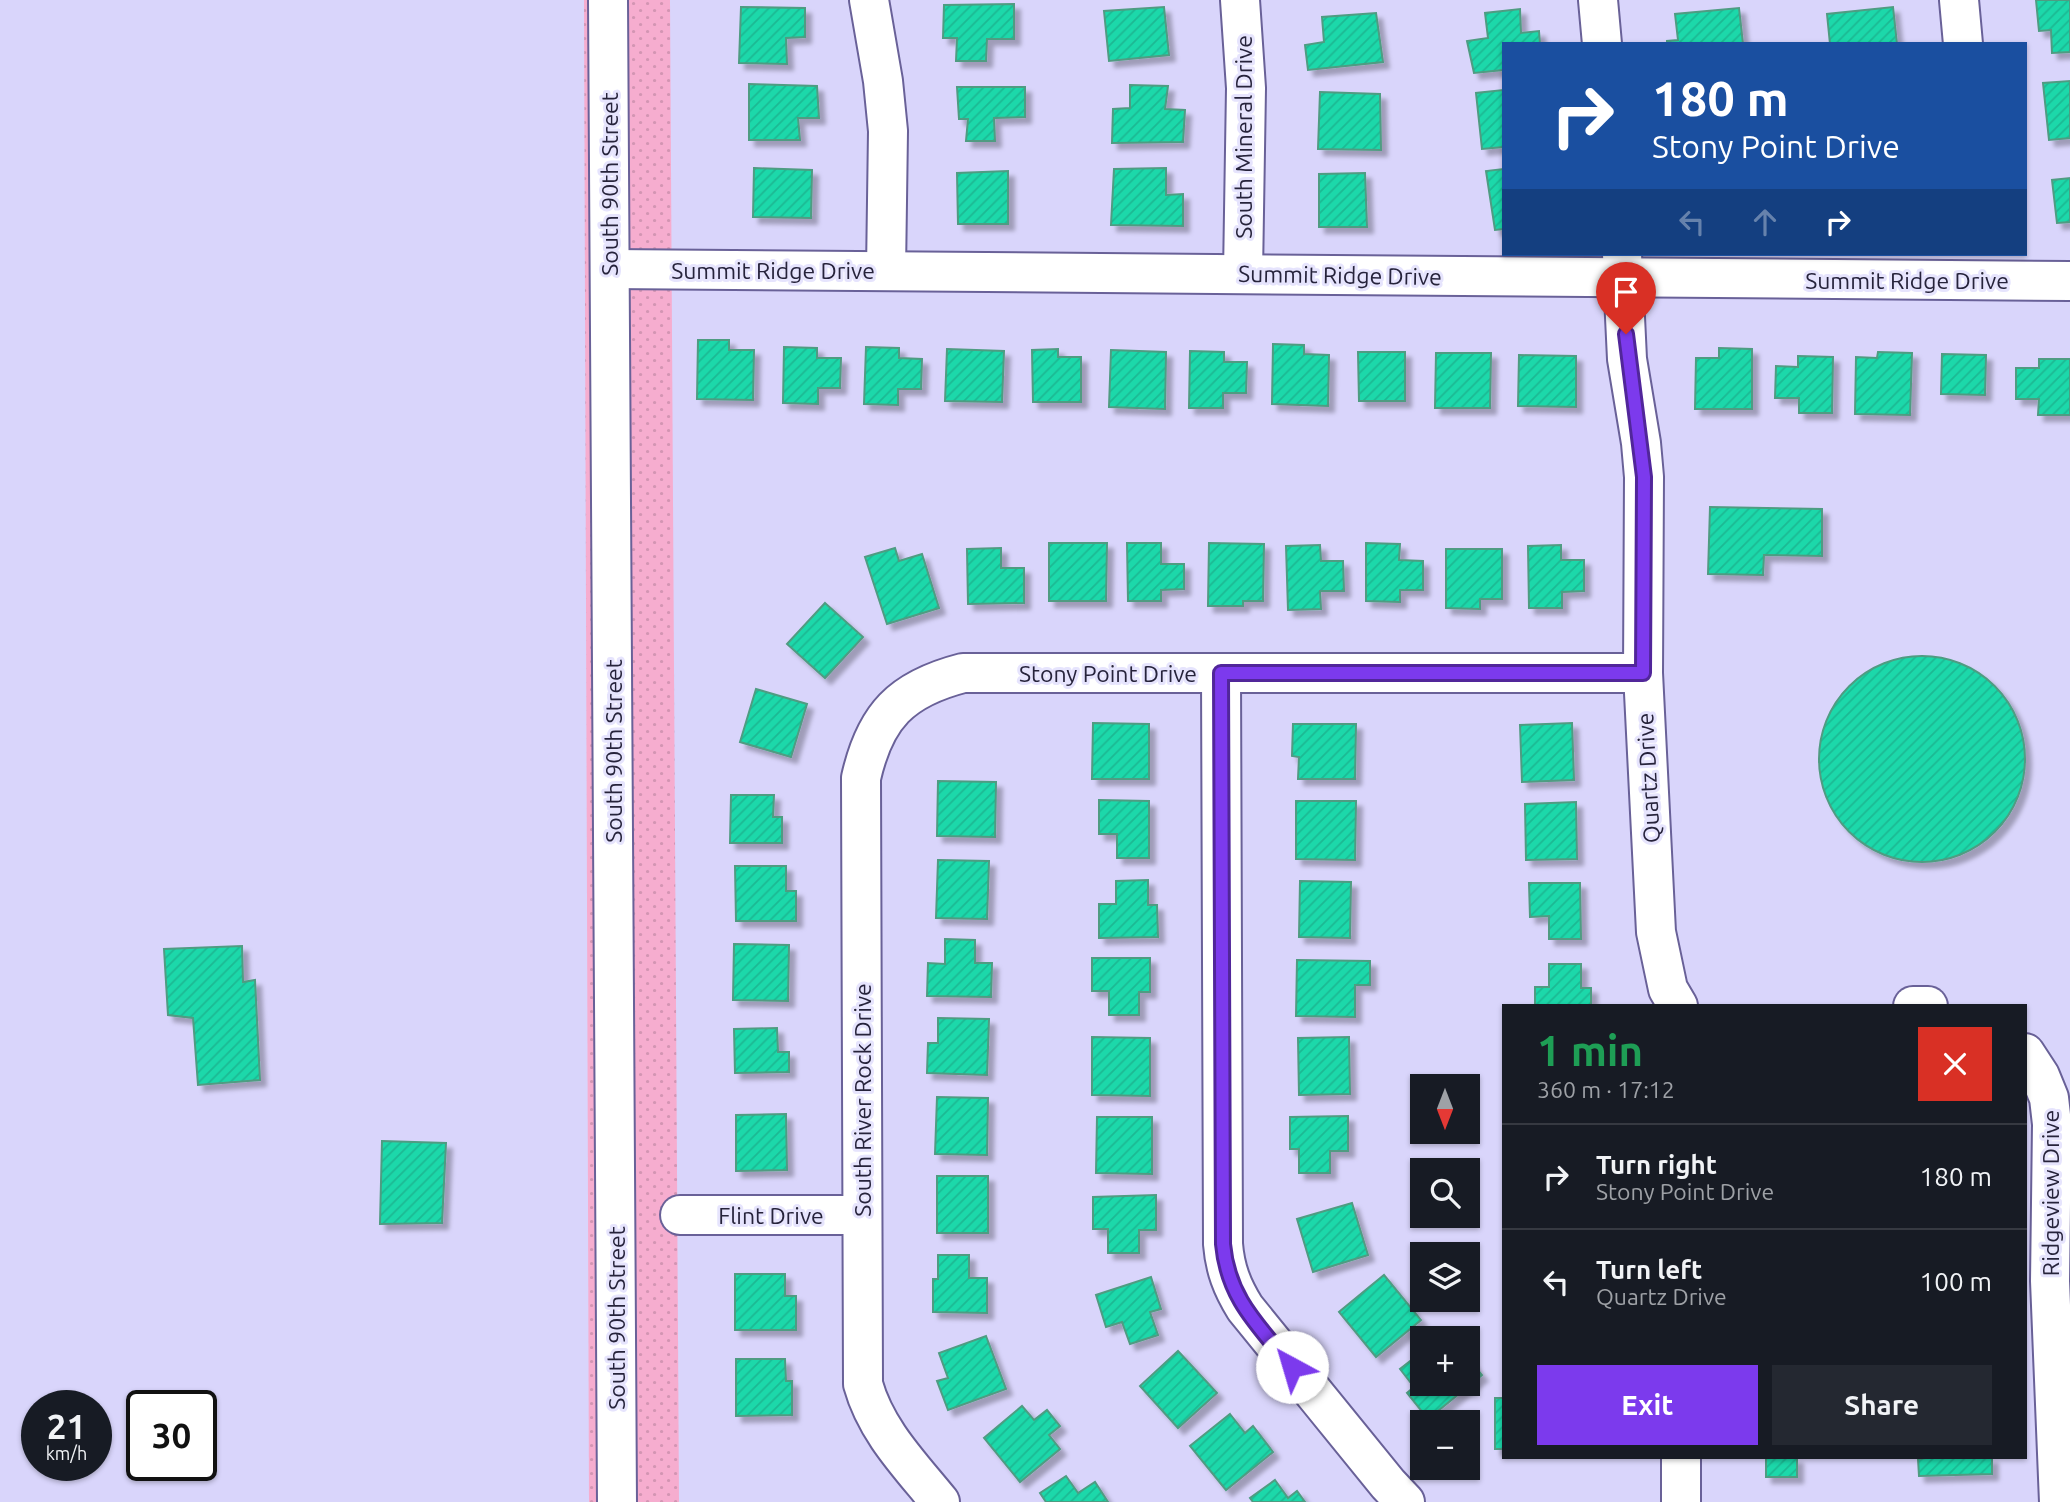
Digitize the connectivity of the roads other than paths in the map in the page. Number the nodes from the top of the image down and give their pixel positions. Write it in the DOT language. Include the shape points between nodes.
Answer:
graph roads {
  1 [pos="608,0"];
  2 [pos="869,0"];
  3 [pos="1240,0"];
  4 [pos="1598,0"];
  5 [pos="1959,0"];
  6 [pos="1602,42"];
  7 [pos="1963,42"];
  8 [pos="1622,266"];
  9 [pos="1984,267"];
  10 [pos="610,269"];
  11 [pos="886,271"];
  12 [pos="1243,274"];
  13 [pos="2070,281"];
  14 [pos="1221,673"];
  15 [pos="1643,673"];
  16 [pos="913,691"];
  17 [pos="1677,1004"];
  18 [pos="2027,1055"];
  19 [pos="680,1215"];
  20 [pos="862,1215"];
  21 [pos="1681,1459"];
  22 [pos="617,1502"];
  23 [pos="940,1502"];
  24 [pos="1405,1502"];
  25 [pos="1681,1502"];
  26 [pos="2059,1502"];
  1 -- 10 [label="street, South 90th Street"];
  2 -- 11 [label="street" via="888,131"];
  3 -- 12 [label="street, South Mineral Drive" via="1246,88"];
  4 -- 6 [label="street"];
  5 -- 7 [label="street"];
  8 -- 9 [label="street, Summit Ridge Drive"];
  8 -- 12 [label="street, Summit Ridge Drive"];
  8 -- 15 [label="street, Quartz Drive" via="1628,359 1644,477"];
  9 -- 13 [label="street, Summit Ridge Drive"];
  10 -- 11 [label="street, Summit Ridge Drive"];
  10 -- 22 [label="street, South 90th Street"];
  11 -- 12 [label="street, Summit Ridge Drive"];
  14 -- 15 [label="street, Stony Point Drive"];
  14 -- 16 [label="street, Stony Point Drive" via="963,673"];
  14 -- 24 [label="street" via="1225,1267 1245,1308"];
  15 -- 17 [label="street, Quartz Drive" via="1656,932 1668,989"];
  16 -- 20 [label="street, South River Rock Drive" via="874,735 862,778"];
  18 -- 26 [label="street, Ridgeview Drive" via="2049,1098 2052,1124 2050,1294"];
  19 -- 20 [label="street, Flint Drive"];
  20 -- 23 [label="street, South River Rock Drive" via="863,1384 869,1405 890,1441"];
  21 -- 25 [label="street"];
}
